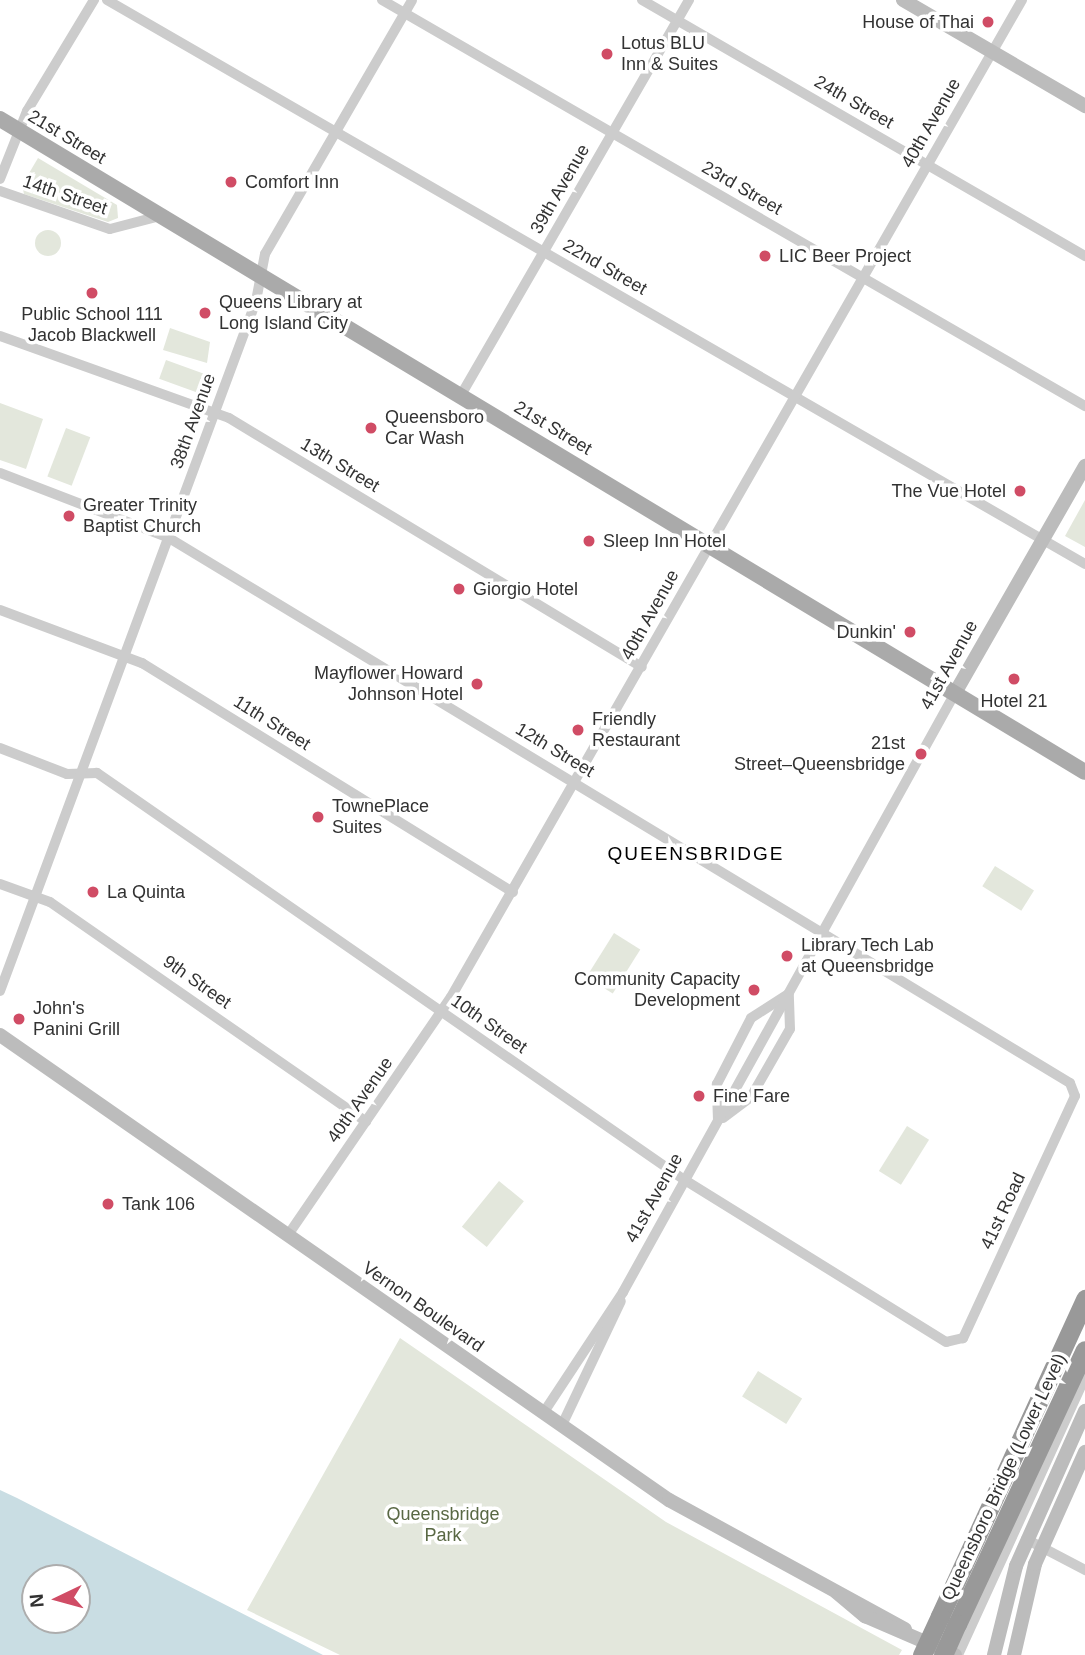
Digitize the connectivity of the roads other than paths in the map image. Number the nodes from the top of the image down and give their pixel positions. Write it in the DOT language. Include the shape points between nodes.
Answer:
graph roads {
  1 [pos="94,0"];
  2 [pos="107,0"];
  3 [pos="382,0"];
  4 [pos="412,0"];
  5 [pos="642,0"];
  6 [pos="689,0"];
  7 [pos="903,0"];
  8 [pos="1022,0"];
  9 [pos="404,13"];
  10 [pos="677,21"];
  11 [pos="992,51"];
  12 [pos="1085,106"];
  13 [pos="0,119"];
  14 [pos="18,130"];
  15 [pos="336,132"];
  16 [pos="613,133"];
  17 [pos="927,165"];
  18 [pos="0,179"];
  19 [pos="0,191"];
  20 [pos="160,216"];
  21 [pos="544,252"];
  22 [pos="1085,256"];
  23 [pos="862,277"];
  24 [pos="260,278"];
  25 [pos="0,336"];
  26 [pos="461,395"];
  27 [pos="793,396"];
  28 [pos="1085,406"];
  29 [pos="214,414"];
  30 [pos="1085,466"];
  31 [pos="0,473"];
  32 [pos="169,538"];
  33 [pos="1042,540"];
  34 [pos="709,545"];
  35 [pos="1085,564"];
  36 [pos="0,610"];
  37 [pos="125,656"];
  38 [pos="642,667"];
  39 [pos="955,694"];
  40 [pos="0,748"];
  41 [pos="1085,772"];
  42 [pos="82,774"];
  43 [pos="575,783"];
  44 [pos="0,884"];
  45 [pos="513,892"];
  46 [pos="36,898"];
  47 [pos="823,932"];
  48 [pos="0,991"];
  49 [pos="789,994"];
  50 [pos="442,1013"];
  51 [pos="0,1035"];
  52 [pos="1075,1088"];
  53 [pos="366,1122"];
  54 [pos="718,1122"];
  55 [pos="686,1181"];
  56 [pos="288,1235"];
  57 [pos="624,1292"];
  58 [pos="1085,1300"];
  59 [pos="1085,1316"];
  60 [pos="955,1344"];
  61 [pos="1085,1350"];
  62 [pos="1085,1360"];
  63 [pos="1085,1378"];
  64 [pos="544,1412"];
  65 [pos="1084,1416"];
  66 [pos="562,1425"];
  67 [pos="1085,1452"];
  68 [pos="1026,1539"];
  69 [pos="1041,1546"];
  70 [pos="1085,1570"];
  71 [pos="943,1617"];
  72 [pos="922,1655"];
  73 [pos="929,1655"];
  74 [pos="943,1655"];
  75 [pos="949,1655"];
  76 [pos="956,1655"];
  77 [pos="994,1655"];
  78 [pos="1014,1655"];
  1 -- 14 [label="street"];
  2 -- 15 [label="street, 22nd Street"];
  3 -- 9 [label="street, 23rd Street"];
  4 -- 9 [label="street, 38th Avenue"];
  5 -- 10 [label="street, 24th Street"];
  6 -- 10 [label="street, 39th Avenue"];
  7 -- 11 [label="main road"];
  8 -- 11 [label="street, 40th Avenue"];
  9 -- 15 [label="street, 38th Avenue"];
  9 -- 16 [label="street, 23rd Street"];
  10 -- 16 [label="street, 39th Avenue"];
  10 -- 17 [label="street, 24th Street"];
  11 -- 12 [label="main road"];
  11 -- 17 [label="street, 40th Avenue"];
  13 -- 14 [label="main road, 21st Street"];
  14 -- 18 [label="street"];
  14 -- 20 [label="main road, 21st Street"];
  15 -- 21 [label="street, 22nd Street"];
  15 -- 24 [label="street, 38th Avenue" via="265,254"];
  16 -- 21 [label="street, 39th Avenue"];
  16 -- 23 [label="street, 23rd Street"];
  17 -- 22 [label="street, 24th Street"];
  17 -- 23 [label="street, 40th Avenue"];
  19 -- 20 [label="street, 14th Street" via="110,229"];
  20 -- 24 [label="main road, 21st Street"];
  21 -- 26 [label="street, 39th Avenue"];
  21 -- 27 [label="street, 22nd Street"];
  23 -- 27 [label="street, 40th Avenue"];
  23 -- 28 [label="street, 23rd Street"];
  24 -- 26 [label="main road, 21st Street"];
  24 -- 29 [label="street, 38th Avenue"];
  25 -- 29 [label="street, 13th Street"];
  26 -- 34 [label="main road, 21st Street"];
  27 -- 33 [label="street, 22nd Street"];
  27 -- 34 [label="street, 40th Avenue"];
  29 -- 32 [label="street, 38th Avenue"];
  29 -- 38 [label="street, 13th Street"];
  30 -- 33 [label="main road, 41st Avenue"];
  31 -- 32 [label="street, 12th Street"];
  32 -- 37 [label="street, 38th Avenue"];
  32 -- 43 [label="street, 12th Street"];
  33 -- 35 [label="street, 22nd Street"];
  33 -- 39 [label="main road, 41st Avenue"];
  34 -- 38 [label="street, 40th Avenue"];
  34 -- 39 [label="main road, 21st Street"];
  36 -- 37 [label="street, 11th Street"];
  37 -- 42 [label="street, 38th Avenue"];
  37 -- 45 [label="street, 11th Street"];
  38 -- 43 [label="street, 40th Avenue"];
  39 -- 41 [label="main road, 21st Street"];
  39 -- 47 [label="street, 41st Avenue"];
  40 -- 42 [label="street, 10th Street"];
  42 -- 46 [label="street, 38th Avenue"];
  42 -- 50 [label="street, 10th Street" via="103,778"];
  43 -- 45 [label="street, 40th Avenue"];
  43 -- 47 [label="street, 12th Street"];
  44 -- 46 [label="street, 9th Street"];
  45 -- 50 [label="street, 40th Avenue"];
  46 -- 48 [label="street, 38th Avenue"];
  46 -- 53 [label="street, 9th Street"];
  47 -- 49 [label="street, 41st Avenue"];
  47 -- 52 [label="street, 12th Street"];
  49 -- 54 [label="street, 41st Avenue"];
  49 -- 54 [label="street, 41st Avenue" via="790,1029 751,1097"];
  49 -- 54 [label="street, 41st Avenue" via="751,1018 717,1084"];
  50 -- 53 [label="street, 40th Avenue"];
  50 -- 55 [label="street, 10th Street"];
  51 -- 56 [label="main road, Vernon Boulevard"];
  52 -- 60 [label="street, 41st Road"];
  53 -- 56 [label="street, 40th Avenue"];
  54 -- 55 [label="street, 41st Avenue"];
  55 -- 57 [label="street, 41st Avenue"];
  55 -- 60 [label="street, 10th Street"];
  56 -- 64 [label="main road, Vernon Boulevard"];
  57 -- 64 [label="street, 41st Avenue"];
  57 -- 66 [label="street, 41st Avenue" via="612,1329"];
  58 -- 71 [label="highway, Queensboro Bridge (Lower Level)"];
  59 -- 71 [label="highway"];
  61 -- 74 [label="highway, bridge"];
  62 -- 75 [label="highway"];
  63 -- 76 [label="street"];
  64 -- 66 [label="main road, Vernon Boulevard"];
  65 -- 68 [label="main road"];
  66 -- 76 [label="main road, Vernon Boulevard" via="680,1507 836,1592 849,1593"];
  67 -- 69 [label="main road"];
  68 -- 69 [label="street"];
  68 -- 77 [label="main road"];
  69 -- 70 [label="street"];
  69 -- 78 [label="main road"];
  71 -- 72 [label="highway, bridge"];
  71 -- 73 [label="highway"];
}
